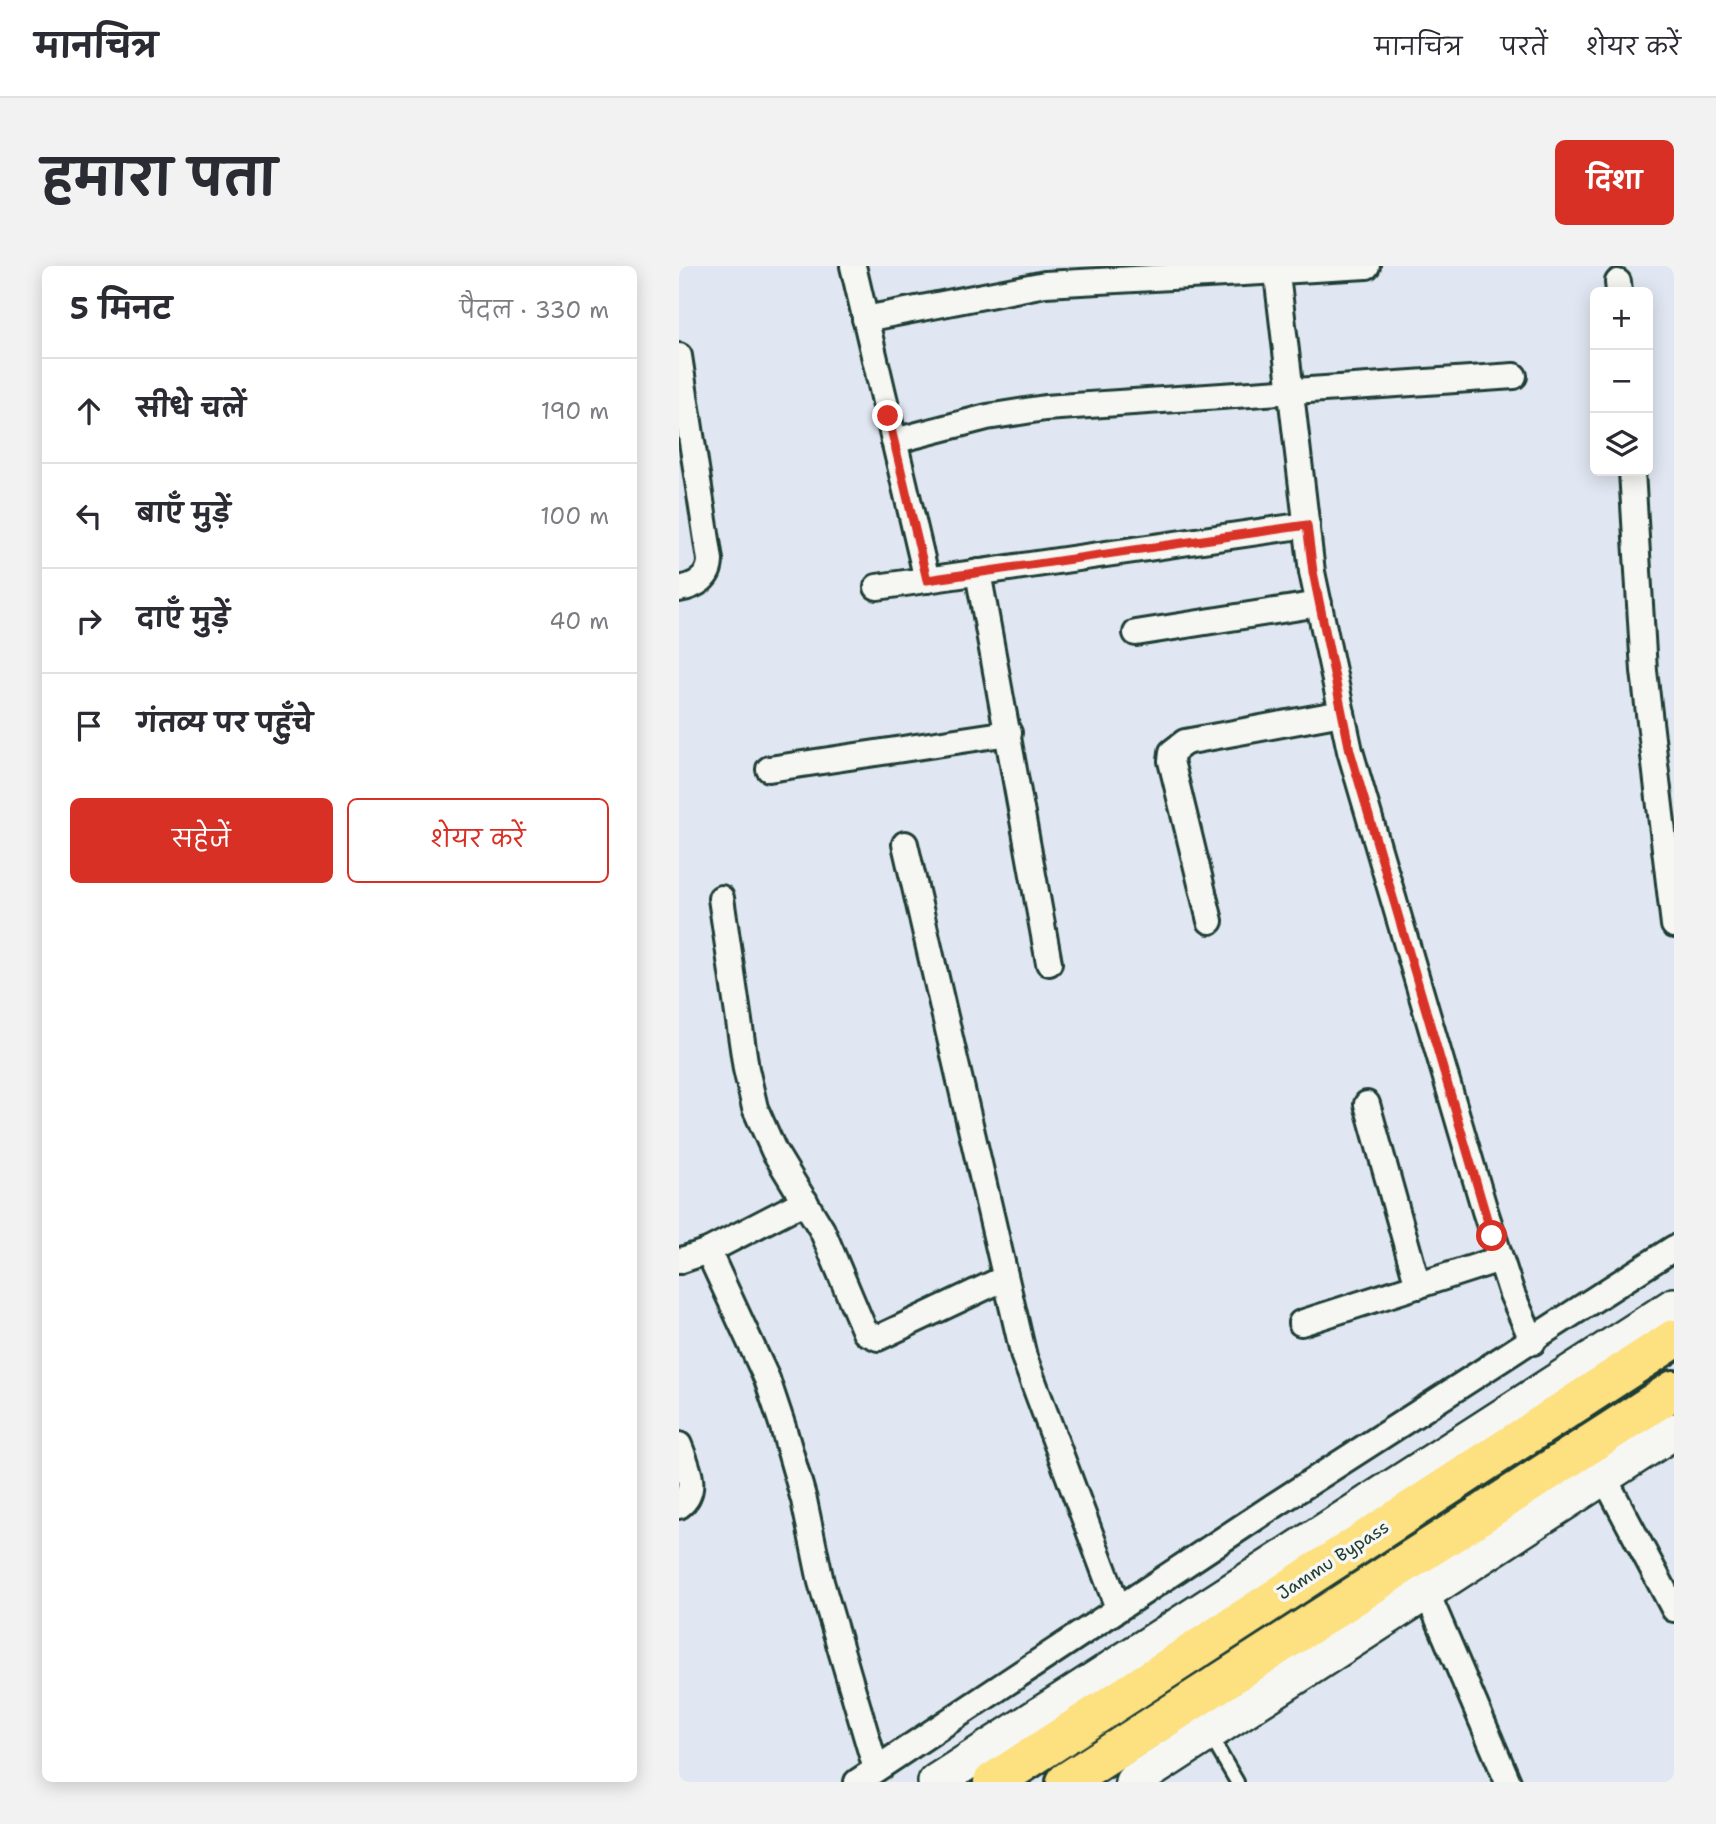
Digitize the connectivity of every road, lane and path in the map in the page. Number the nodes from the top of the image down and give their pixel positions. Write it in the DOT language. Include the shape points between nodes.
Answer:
graph roads {
  1 [pos="853,266"];
  2 [pos="1367,266"];
  3 [pos="1276,269"];
  4 [pos="865,319"];
  5 [pos="679,356"];
  6 [pos="1514,376"];
  7 [pos="1291,390"];
  8 [pos="894,441"];
  9 [pos="1632,476"];
  10 [pos="1307,525"];
  11 [pos="978,572"];
  12 [pos="927,580"];
  13 [pos="877,587"];
  14 [pos="679,589"];
  15 [pos="1319,604"];
  16 [pos="1136,633"];
  17 [pos="1342,713"];
  18 [pos="1009,733"];
  19 [pos="769,769"];
  20 [pos="905,844"];
  21 [pos="721,898"];
  22 [pos="1210,921"];
  23 [pos="1674,925"];
  24 [pos="1049,963"];
  25 [pos="1367,1104"];
  26 [pos="805,1201"];
  27 [pos="1674,1248"];
  28 [pos="708,1251"];
  29 [pos="1500,1259"];
  30 [pos="679,1261"];
  31 [pos="1005,1278"];
  32 [pos="1418,1286"];
  33 [pos="1674,1306"];
  34 [pos="1301,1323"];
  35 [pos="1674,1339"];
  36 [pos="1533,1342"];
  37 [pos="1674,1390"];
  38 [pos="1674,1431"];
  39 [pos="679,1445"];
  40 [pos="1604,1477"];
  41 [pos="679,1506"];
  42 [pos="1427,1593"];
  43 [pos="1118,1608"];
  44 [pos="1674,1609"];
  45 [pos="1209,1733"];
  46 [pos="867,1776"];
  47 [pos="936,1782"];
  48 [pos="993,1782"];
  49 [pos="1066,1782"];
  50 [pos="1133,1782"];
  51 [pos="1237,1782"];
  52 [pos="1508,1782"];
  1 -- 4 [label="street"];
  2 -- 3 [label="street"];
  3 -- 4 [label="street" via="1045,284"];
  3 -- 7 [label="street"];
  4 -- 8 [label="street"];
  5 -- 14 [label="street" via="710,560 699,583"];
  6 -- 7 [label="street"];
  7 -- 8 [label="street" via="1045,408 987,417"];
  7 -- 10 [label="street"];
  8 -- 12 [label="street"];
  9 -- 23 [label="street" via="1644,671"];
  10 -- 11 [label="street"];
  10 -- 15 [label="street"];
  11 -- 12 [label="street"];
  11 -- 18 [label="street"];
  12 -- 13 [label="street"];
  15 -- 16 [label="street"];
  15 -- 17 [label="street"];
  17 -- 22 [label="street" via="1185,742 1172,751"];
  17 -- 29 [label="street"];
  18 -- 19 [label="street"];
  18 -- 24 [label="street"];
  20 -- 31 [label="street"];
  21 -- 26 [label="street" via="755,1108 774,1152"];
  25 -- 32 [label="street"];
  26 -- 28 [label="street"];
  26 -- 31 [label="street" via="870,1336 878,1338"];
  27 -- 36 [label="street"];
  28 -- 30 [label="street"];
  28 -- 46 [label="street" via="779,1415 804,1500"];
  29 -- 32 [label="street"];
  29 -- 36 [label="street"];
  31 -- 43 [label="street" via="1024,1357"];
  32 -- 34 [label="street"];
  33 -- 47 [label="street"];
  35 -- 48 [label="highway, Jammu Bypass"];
  36 -- 43 [label="street"];
  37 -- 49 [label="highway"];
  38 -- 40 [label="street"];
  39 -- 41 [label="street" via="692,1485 689,1498"];
  40 -- 42 [label="street"];
  40 -- 44 [label="street"];
  42 -- 45 [label="street"];
  42 -- 52 [label="street"];
  43 -- 46 [label="street"];
  45 -- 50 [label="street"];
  45 -- 51 [label="lane"];
}
